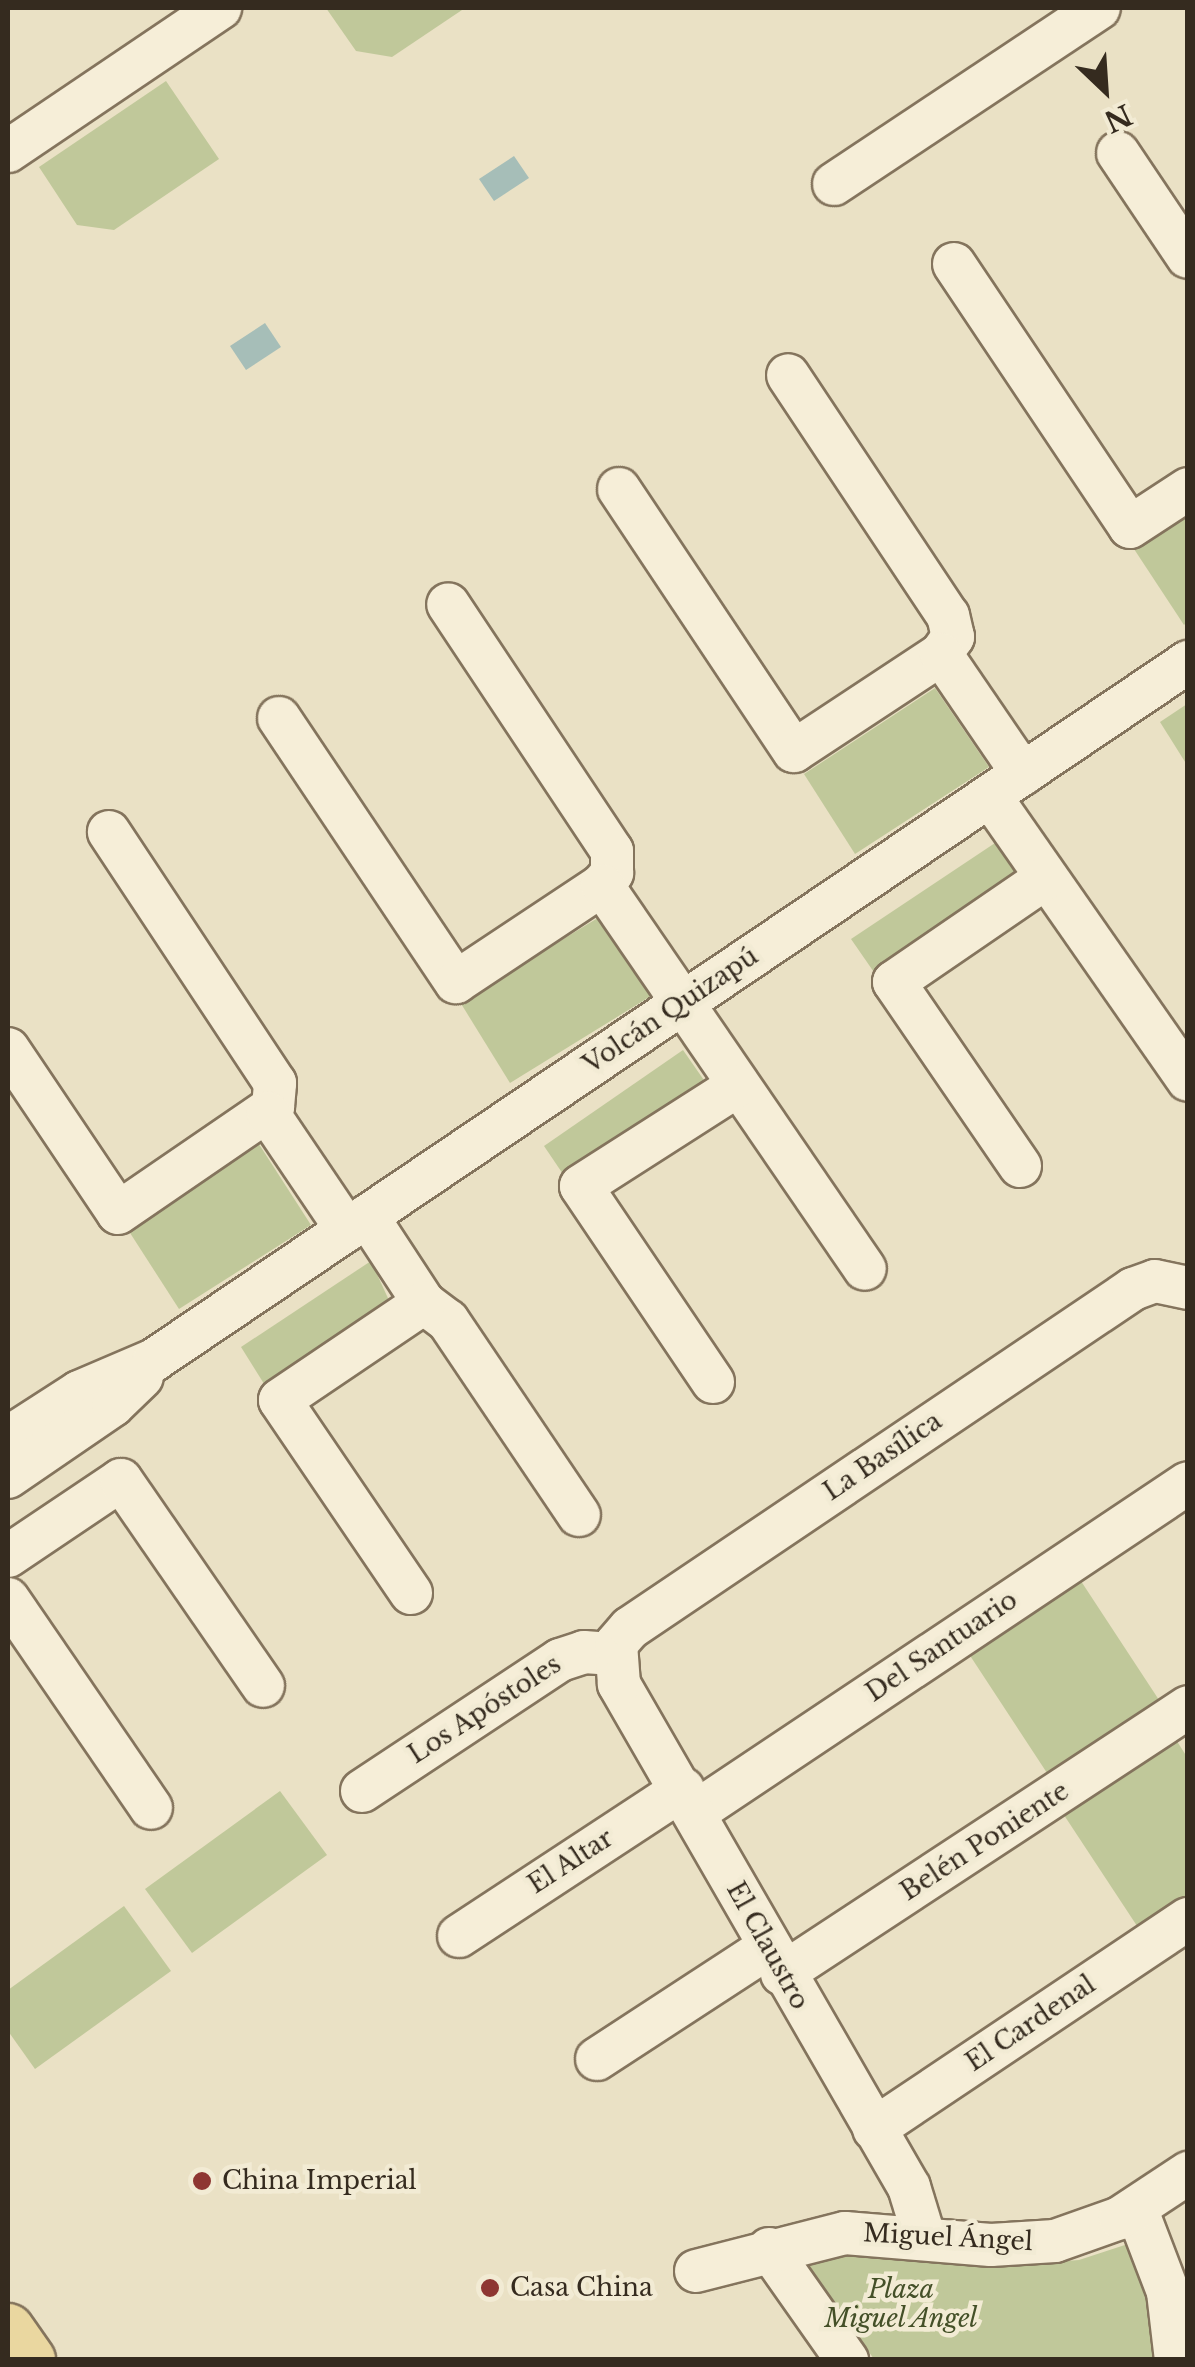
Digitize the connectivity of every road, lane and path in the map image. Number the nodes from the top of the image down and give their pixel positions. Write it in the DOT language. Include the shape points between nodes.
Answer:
graph roads {
  1 [pos="1099,8"];
  2 [pos="211,10"];
  3 [pos="10,144"];
  4 [pos="1118,153"];
  5 [pos="834,184"];
  6 [pos="1188,258"];
  7 [pos="954,264"];
  8 [pos="788,375"];
  9 [pos="619,489"];
  10 [pos="1188,489"];
  11 [pos="448,604"];
  12 [pos="941,654"];
  13 [pos="1188,662"];
  14 [pos="278,718"];
  15 [pos="1006,785"];
  16 [pos="108,832"];
  17 [pos="1046,878"];
  18 [pos="602,885"];
  19 [pos="682,1004"];
  20 [pos="8,1049"];
  21 [pos="1188,1080"];
  22 [pos="736,1086"];
  23 [pos="268,1113"];
  24 [pos="1020,1166"];
  25 [pos="357,1223"];
  26 [pos="866,1269"];
  27 [pos="1181,1275"];
  28 [pos="424,1303"];
  29 [pos="714,1382"];
  30 [pos="9,1462"];
  31 [pos="1188,1484"];
  32 [pos="580,1515"];
  33 [pos="52,1526"];
  34 [pos="8,1556"];
  35 [pos="411,1593"];
  36 [pos="8,1599"];
  37 [pos="614,1654"];
  38 [pos="263,1686"];
  39 [pos="1188,1707"];
  40 [pos="362,1790"];
  41 [pos="690,1800"];
  42 [pos="150,1808"];
  43 [pos="1188,1919"];
  44 [pos="459,1936"];
  45 [pos="774,1961"];
  46 [pos="597,2059"];
  47 [pos="874,2129"];
  48 [pos="1188,2174"];
  49 [pos="1136,2208"];
  50 [pos="924,2236"];
  51 [pos="769,2249"];
  52 [pos="696,2271"];
  53 [pos="8,2330"];
  54 [pos="28,2360"];
  55 [pos="847,2360"];
  56 [pos="1176,2360"];
  1 -- 5 [label="street"];
  2 -- 3 [label="street"];
  4 -- 6 [label="street"];
  7 -- 10 [label="street" via="1130,526"];
  8 -- 12 [label="street" via="948,616 953,637"];
  9 -- 12 [label="street" via="794,752"];
  11 -- 18 [label="street" via="612,851 614,866"];
  12 -- 15 [label="street"];
  13 -- 15 [label="street, Volcán Quizapú"];
  14 -- 18 [label="street" via="456,982"];
  15 -- 17 [label="street"];
  15 -- 19 [label="street, Volcán Quizapú"];
  16 -- 23 [label="street" via="275,1083 277,1098"];
  17 -- 21 [label="street"];
  17 -- 24 [label="street" via="894,982"];
  18 -- 19 [label="street"];
  19 -- 22 [label="street"];
  19 -- 25 [label="street, Volcán Quizapú"];
  20 -- 23 [label="street" via="118,1212"];
  22 -- 26 [label="street"];
  22 -- 29 [label="street" via="581,1186"];
  23 -- 25 [label="street"];
  25 -- 28 [label="street"];
  25 -- 30 [label="street, Volcán Quizapú" via="154,1360 79,1392"];
  27 -- 37 [label="street, La Basílica" via="1133,1289 622,1634"];
  28 -- 32 [label="street" via="448,1321"];
  28 -- 35 [label="street" via="280,1400"];
  30 -- 33 [label="street"];
  31 -- 41 [label="street, Del Santuario"];
  33 -- 34 [label="street"];
  33 -- 38 [label="street" via="121,1480"];
  36 -- 42 [label="street"];
  37 -- 40 [label="street, Los Apóstoles" via="584,1652 560,1660"];
  37 -- 41 [label="street, El Claustro" via="619,1684"];
  39 -- 45 [label="street, Belén Poniente"];
  41 -- 44 [label="street, El Altar"];
  41 -- 45 [label="street, El Claustro"];
  43 -- 47 [label="street, El Cardenal"];
  45 -- 46 [label="street, Belén Poniente"];
  45 -- 47 [label="street, El Claustro"];
  47 -- 50 [label="street, El Claustro" via="915,2200"];
  48 -- 49 [label="street, Miguel Ángel"];
  49 -- 50 [label="street, Miguel Ángel" via="1076,2237 1034,2244"];
  49 -- 56 [label="street" via="1168,2292"];
  50 -- 51 [label="street, Miguel Ángel" via="845,2233"];
  51 -- 52 [label="street, Miguel Ángel"];
  51 -- 55 [label="street"];
  53 -- 54 [label="main road"];
}
